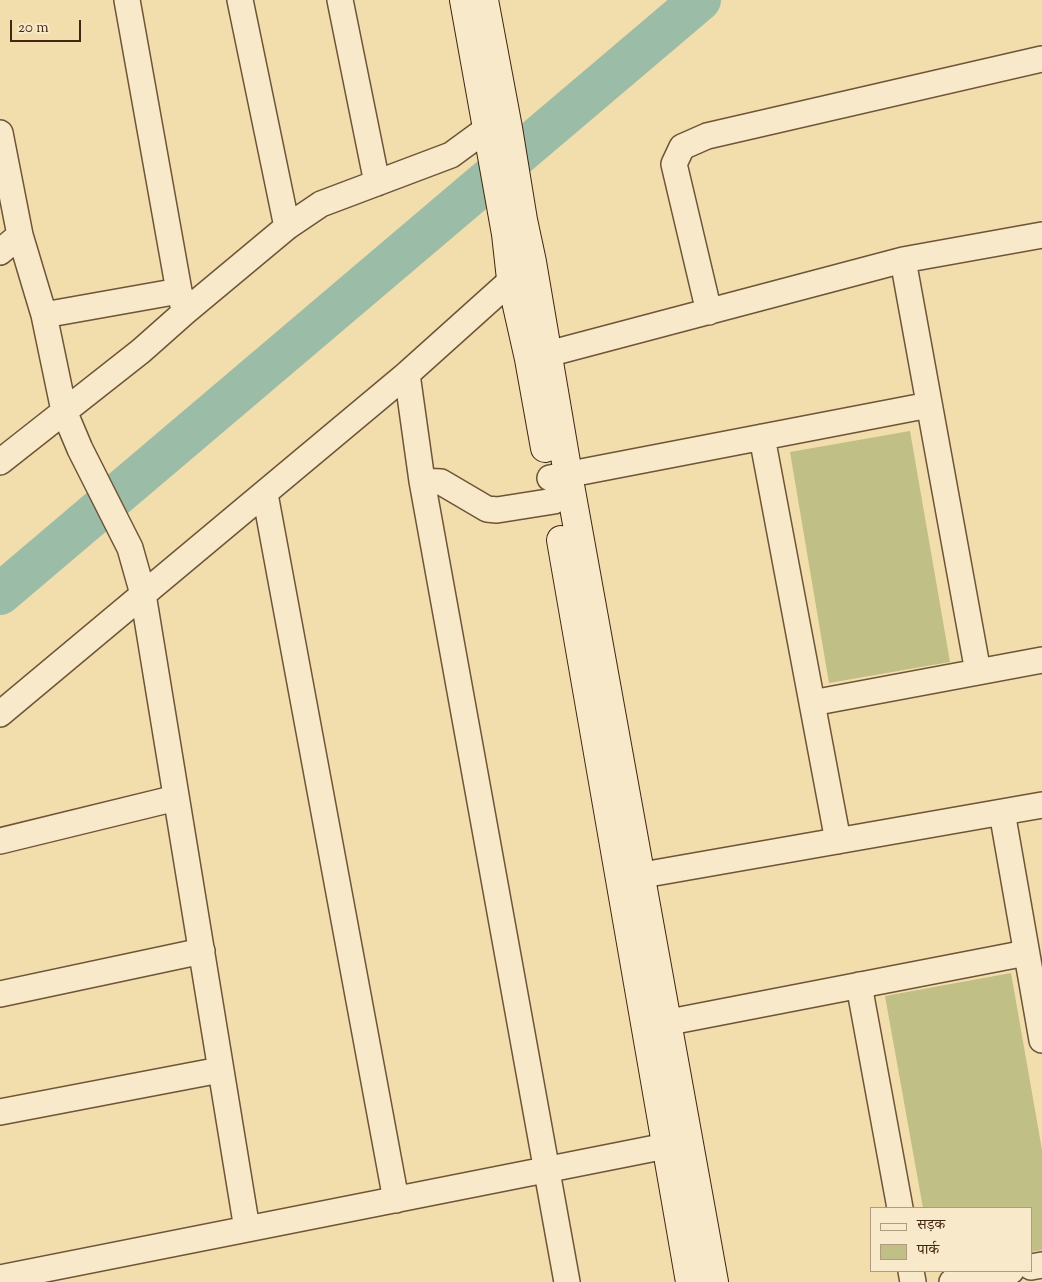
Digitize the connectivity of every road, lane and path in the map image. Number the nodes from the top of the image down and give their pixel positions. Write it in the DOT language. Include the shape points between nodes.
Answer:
graph roads {
  1 [pos="127,0"];
  2 [pos="240,0"];
  3 [pos="340,0"];
  4 [pos="464,0"];
  5 [pos="484,0"];
  6 [pos="1042,59"];
  7 [pos="497,130"];
  8 [pos="0,133"];
  9 [pos="377,183"];
  10 [pos="287,226"];
  11 [pos="514,227"];
  12 [pos="1042,235"];
  13 [pos="20,236"];
  14 [pos="0,252"];
  15 [pos="903,260"];
  16 [pos="532,262"];
  17 [pos="511,279"];
  18 [pos="182,302"];
  19 [pos="708,312"];
  20 [pos="44,315"];
  21 [pos="539,356"];
  22 [pos="407,374"];
  23 [pos="930,406"];
  24 [pos="64,411"];
  25 [pos="762,437"];
  26 [pos="0,462"];
  27 [pos="422,481"];
  28 [pos="557,484"];
  29 [pos="265,494"];
  30 [pos="143,594"];
  31 [pos="1042,660"];
  32 [pos="978,672"];
  33 [pos="812,703"];
  34 [pos="0,714"];
  35 [pos="176,798"];
  36 [pos="1042,805"];
  37 [pos="1002,812"];
  38 [pos="0,841"];
  39 [pos="838,841"];
  40 [pos="630,878"];
  41 [pos="202,951"];
  42 [pos="1026,952"];
  43 [pos="859,985"];
  44 [pos="0,994"];
  45 [pos="657,1025"];
  46 [pos="1042,1040"];
  47 [pos="220,1070"];
  48 [pos="0,1112"];
  49 [pos="678,1144"];
  50 [pos="547,1170"];
  51 [pos="396,1200"];
  52 [pos="900,1207"];
  53 [pos="247,1229"];
  54 [pos="1006,1272"];
  55 [pos="0,1278"];
  56 [pos="567,1282"];
  57 [pos="690,1282"];
  58 [pos="714,1282"];
  59 [pos="952,1282"];
  1 -- 18 [label="street"];
  2 -- 10 [label="street"];
  3 -- 9 [label="street"];
  4 -- 7 [label="street"];
  5 -- 7 [label="street"];
  6 -- 19 [label="street" via="707,136 682,147 674,164"];
  7 -- 9 [label="street" via="451,155"];
  7 -- 11 [label="street"];
  8 -- 13 [label="street"];
  9 -- 10 [label="street" via="321,204"];
  10 -- 18 [label="street"];
  11 -- 16 [label="street"];
  11 -- 17 [label="street"];
  12 -- 15 [label="street"];
  13 -- 14 [label="street"];
  13 -- 20 [label="street"];
  15 -- 19 [label="street"];
  15 -- 23 [label="street"];
  16 -- 17 [label="street"];
  16 -- 21 [label="street"];
  17 -- 21 [label="street"];
  17 -- 22 [label="street"];
  18 -- 20 [label="street"];
  18 -- 24 [label="street" via="140,352"];
  19 -- 21 [label="street"];
  20 -- 24 [label="street"];
  21 -- 28 [label="street"];
  22 -- 27 [label="street"];
  22 -- 29 [label="street"];
  23 -- 25 [label="street"];
  23 -- 32 [label="street"];
  24 -- 26 [label="street"];
  24 -- 30 [label="street" via="130,548"];
  25 -- 28 [label="street"];
  25 -- 33 [label="street"];
  27 -- 28 [label="street" via="441,482 487,509 497,510"];
  27 -- 50 [label="street"];
  28 -- 40 [label="street"];
  29 -- 30 [label="street"];
  29 -- 51 [label="street"];
  30 -- 34 [label="street"];
  30 -- 35 [label="street"];
  31 -- 32 [label="street"];
  32 -- 33 [label="street"];
  33 -- 39 [label="street"];
  35 -- 38 [label="street"];
  35 -- 41 [label="street"];
  36 -- 37 [label="street"];
  37 -- 39 [label="street"];
  37 -- 42 [label="street"];
  39 -- 40 [label="street"];
  40 -- 45 [label="street"];
  41 -- 44 [label="street"];
  41 -- 47 [label="street"];
  42 -- 43 [label="street"];
  42 -- 46 [label="street"];
  43 -- 45 [label="street"];
  43 -- 52 [label="street"];
  45 -- 49 [label="street"];
  47 -- 48 [label="street"];
  47 -- 53 [label="street"];
  49 -- 50 [label="street"];
  49 -- 57 [label="street"];
  49 -- 58 [label="street"];
  50 -- 51 [label="street"];
  50 -- 56 [label="street"];
  51 -- 53 [label="street"];
  53 -- 55 [label="street"];
  54 -- 59 [label="street"];
}
